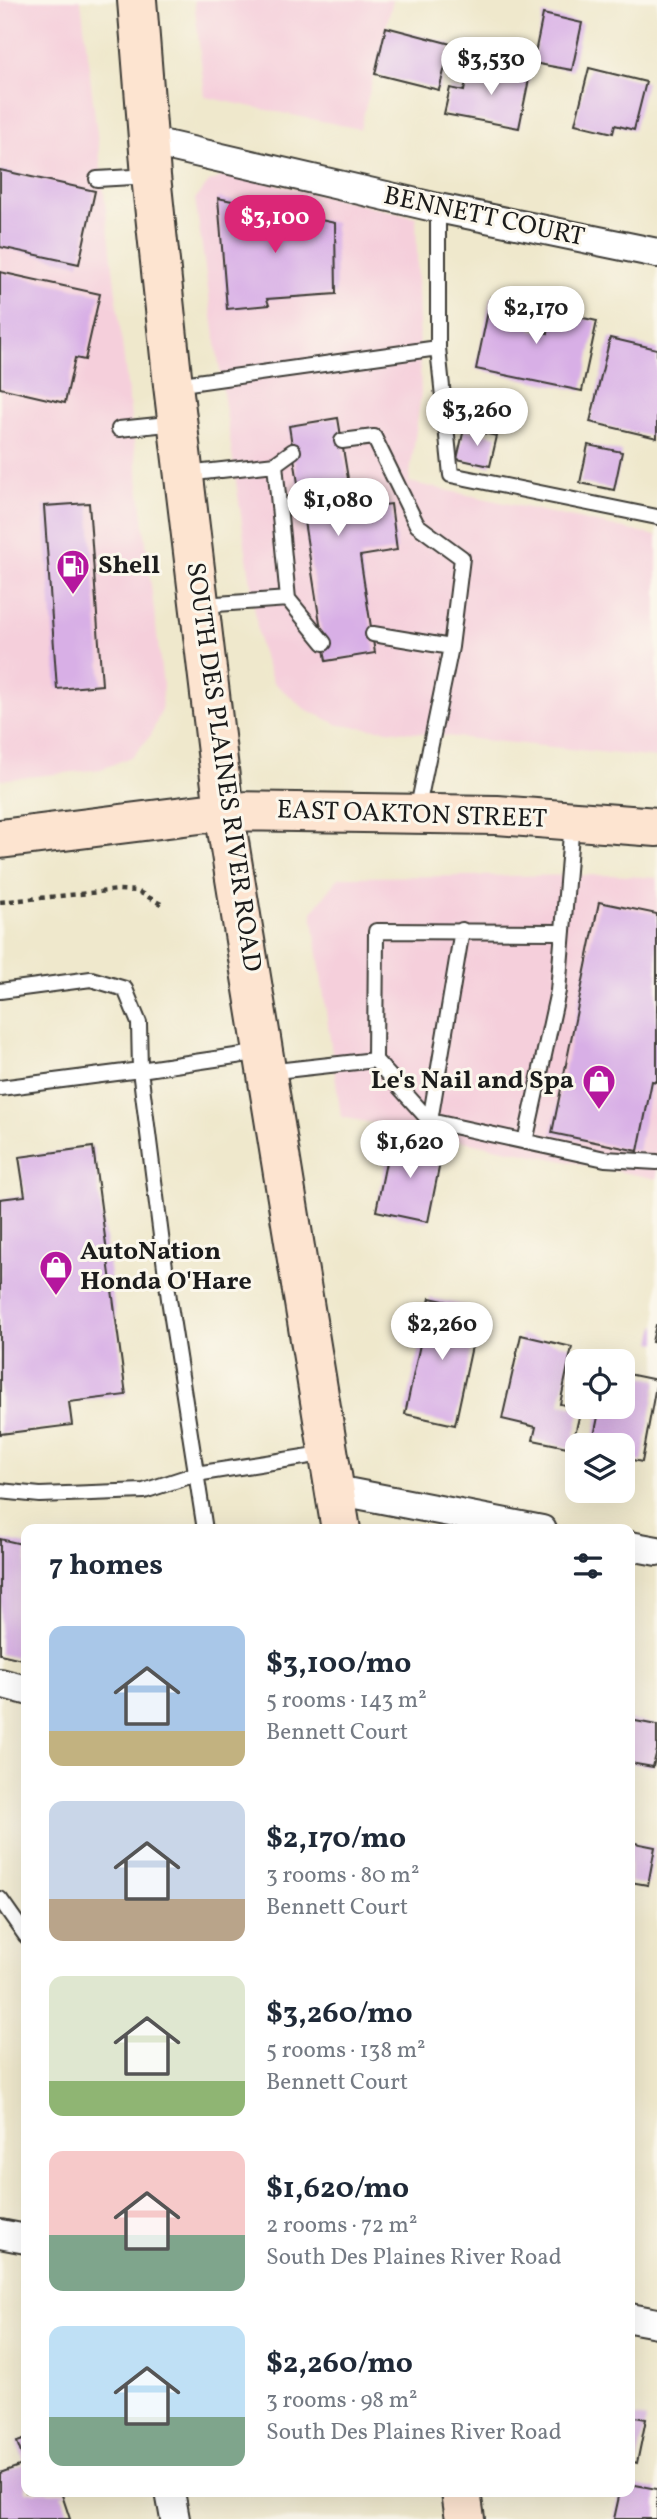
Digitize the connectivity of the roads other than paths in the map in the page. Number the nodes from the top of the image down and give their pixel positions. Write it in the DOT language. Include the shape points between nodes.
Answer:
graph roads {
  1 [pos="136,0"];
  2 [pos="150,158"];
  3 [pos="97,179"];
  4 [pos="438,208"];
  5 [pos="657,253"];
  6 [pos="438,348"];
  7 [pos="173,385"];
  8 [pos="178,423"];
  9 [pos="119,429"];
  10 [pos="342,441"];
  11 [pos="293,451"];
  12 [pos="275,464"];
  13 [pos="183,475"];
  14 [pos="657,517"];
  15 [pos="288,599"];
  16 [pos="199,605"];
  17 [pos="373,634"];
  18 [pos="324,643"];
  19 [pos="450,647"];
  20 [pos="224,811"];
  21 [pos="416,814"];
  22 [pos="573,821"];
  23 [pos="657,827"];
  24 [pos="0,839"];
  25 [pos="462,930"];
  26 [pos="563,932"];
  27 [pos="0,991"];
  28 [pos="375,1060"];
  29 [pos="266,1062"];
  30 [pos="140,1070"];
  31 [pos="0,1088"];
  32 [pos="430,1121"];
  33 [pos="525,1142"];
  34 [pos="657,1162"];
  35 [pos="330,1453"];
  36 [pos="196,1474"];
  37 [pos="336,1490"];
  38 [pos="0,1491"];
  39 [pos="204,1524"];
  40 [pos="340,1524"];
  41 [pos="511,1524"];
  42 [pos="635,1547"];
  43 [pos="657,1551"];
  44 [pos="0,1683"];
  45 [pos="21,1689"];
  46 [pos="0,1899"];
  47 [pos="21,1929"];
  48 [pos="0,2234"];
  49 [pos="21,2238"];
  50 [pos="635,2319"];
  51 [pos="657,2323"];
  52 [pos="171,2497"];
  53 [pos="462,2497"];
  54 [pos="175,2519"];
  55 [pos="465,2519"];
  1 -- 2 [label="main road, SOUTH DES PLAINES RIVER ROAD"];
  2 -- 3 [label="lane"];
  2 -- 4 [label="street, BENNETT COURT"];
  2 -- 7 [label="main road, SOUTH DES PLAINES RIVER ROAD"];
  4 -- 5 [label="street, BENNETT COURT"];
  4 -- 6 [label="lane"];
  6 -- 7 [label="lane"];
  6 -- 14 [label="lane" via="451,475"];
  7 -- 8 [label="main road, SOUTH DES PLAINES RIVER ROAD"];
  8 -- 9 [label="lane"];
  8 -- 13 [label="main road, SOUTH DES PLAINES RIVER ROAD"];
  10 -- 19 [label="lane" via="374,437 417,525 461,558"];
  11 -- 12 [label="lane"];
  12 -- 13 [label="lane"];
  12 -- 15 [label="lane"];
  13 -- 16 [label="main road, SOUTH DES PLAINES RIVER ROAD"];
  15 -- 16 [label="lane"];
  15 -- 18 [label="lane"];
  16 -- 20 [label="main road, SOUTH DES PLAINES RIVER ROAD"];
  17 -- 19 [label="lane"];
  19 -- 21 [label="lane"];
  20 -- 21 [label="main road, EAST OAKTON STREET"];
  20 -- 24 [label="main road, EAST OAKTON STREET"];
  20 -- 29 [label="main road, SOUTH DES PLAINES RIVER ROAD"];
  21 -- 22 [label="main road, EAST OAKTON STREET"];
  22 -- 23 [label="main road, EAST OAKTON STREET"];
  22 -- 26 [label="lane"];
  25 -- 26 [label="lane"];
  25 -- 28 [label="lane" via="376,931"];
  25 -- 32 [label="lane"];
  26 -- 33 [label="lane" via="558,991"];
  27 -- 30 [label="lane" via="91,979 125,989 139,1023"];
  28 -- 29 [label="lane"];
  28 -- 32 [label="lane"];
  29 -- 30 [label="lane"];
  29 -- 35 [label="main road, SOUTH DES PLAINES RIVER ROAD"];
  30 -- 31 [label="lane"];
  30 -- 36 [label="lane"];
  32 -- 33 [label="lane"];
  33 -- 34 [label="lane" via="604,1159"];
  35 -- 36 [label="lane"];
  35 -- 37 [label="main road, SOUTH DES PLAINES RIVER ROAD"];
  36 -- 38 [label="lane" via="144,1491 40,1495"];
  36 -- 39 [label="lane"];
  37 -- 40 [label="main road, SOUTH DES PLAINES RIVER ROAD"];
  37 -- 41 [label="street"];
  42 -- 43 [label="street"];
  44 -- 45 [label="street"];
  46 -- 47 [label="lane"];
  48 -- 49 [label="street"];
  50 -- 51 [label="street"];
  52 -- 54 [label="street"];
  53 -- 55 [label="main road"];
}
